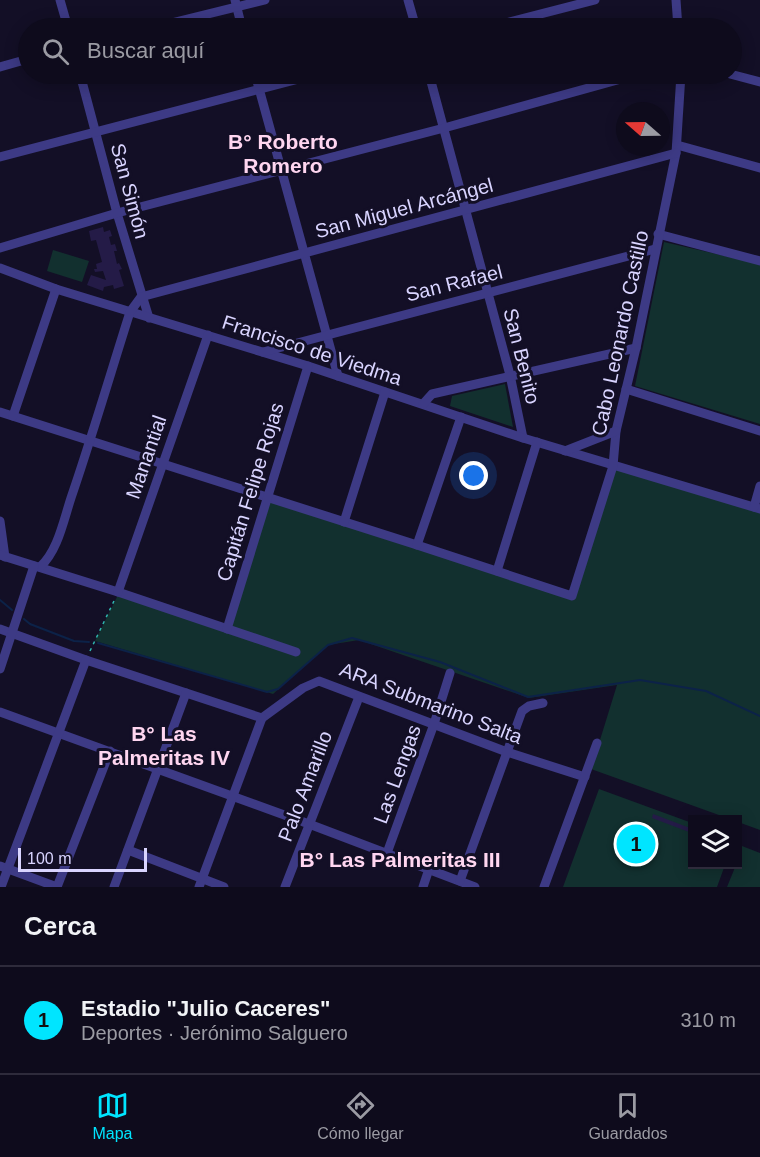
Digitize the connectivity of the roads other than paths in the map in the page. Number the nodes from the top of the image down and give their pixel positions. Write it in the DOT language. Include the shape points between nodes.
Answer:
graph roads {
  1 [pos="60,0"];
  2 [pos="265,0"];
  3 [pos="408,0"];
  4 [pos="595,0"];
  5 [pos="676,0"];
  6 [pos="236,4"];
  7 [pos="65,18"];
  8 [pos="186,18"];
  9 [pos="413,18"];
  10 [pos="525,18"];
  11 [pos="677,18"];
  12 [pos="18,62"];
  13 [pos="0,67"];
  14 [pos="742,77"];
  15 [pos="760,82"];
  16 [pos="83,84"];
  17 [pos="258,84"];
  18 [pos="279,84"];
  19 [pos="432,84"];
  20 [pos="603,84"];
  21 [pos="680,84"];
  22 [pos="259,89"];
  23 [pos="444,128"];
  24 [pos="96,132"];
  25 [pos="677,149"];
  26 [pos="0,158"];
  27 [pos="760,168"];
  28 [pos="282,172"];
  29 [pos="464,210"];
  30 [pos="117,213"];
  31 [pos="658,234"];
  32 [pos="0,248"];
  33 [pos="655,249"];
  34 [pos="304,254"];
  35 [pos="760,261"];
  36 [pos="1,267"];
  37 [pos="56,289"];
  38 [pos="488,293"];
  39 [pos="141,297"];
  40 [pos="130,312"];
  41 [pos="149,318"];
  42 [pos="327,334"];
  43 [pos="208,335"];
  44 [pos="636,348"];
  45 [pos="263,352"];
  46 [pos="308,366"];
  47 [pos="510,375"];
  48 [pos="338,376"];
  49 [pos="626,389"];
  50 [pos="385,392"];
  51 [pos="423,404"];
  52 [pos="0,412"];
  53 [pos="13,416"];
  54 [pos="461,417"];
  55 [pos="616,431"];
  56 [pos="760,431"];
  57 [pos="523,438"];
  58 [pos="90,441"];
  59 [pos="537,442"];
  60 [pos="565,451"];
  61 [pos="162,465"];
  62 [pos="613,466"];
  63 [pos="760,486"];
  64 [pos="266,497"];
  65 [pos="757,508"];
  66 [pos="0,521"];
  67 [pos="344,522"];
  68 [pos="417,544"];
  69 [pos="3,556"];
  70 [pos="37,567"];
  71 [pos="497,571"];
  72 [pos="118,592"];
  73 [pos="0,629"];
  74 [pos="227,629"];
  75 [pos="12,634"];
  76 [pos="296,652"];
  77 [pos="86,660"];
  78 [pos="0,669"];
  79 [pos="450,673"];
  80 [pos="186,693"];
  81 [pos="359,697"];
  82 [pos="543,703"];
  83 [pos="0,712"];
  84 [pos="262,718"];
  85 [pos="434,724"];
  86 [pos="59,734"];
  87 [pos="597,743"];
  88 [pos="110,751"];
  89 [pos="507,752"];
  90 [pos="158,769"];
  91 [pos="585,777"];
  92 [pos="234,798"];
  93 [pos="309,824"];
  94 [pos="128,850"];
  95 [pos="387,853"];
  96 [pos="4,867"];
  97 [pos="429,869"];
  98 [pos="460,881"];
  99 [pos="200,883"];
  100 [pos="1,887"];
  101 [pos="57,887"];
  102 [pos="114,887"];
  103 [pos="224,887"];
  104 [pos="285,887"];
  105 [pos="423,887"];
  106 [pos="475,887"];
  107 [pos="544,887"];
  1 -- 7 [label="street"];
  2 -- 6 [label="street"];
  3 -- 9 [label="street"];
  4 -- 10 [label="street"];
  5 -- 11 [label="street"];
  6 -- 8 [label="street"];
  12 -- 13 [label="street"];
  14 -- 15 [label="street"];
  16 -- 24 [label="street, San Simón"];
  17 -- 22 [label="street"];
  18 -- 22 [label="street"];
  19 -- 23 [label="street, San Benito"];
  20 -- 23 [label="street"];
  21 -- 25 [label="street, Cabo Leonardo Castillo"];
  22 -- 24 [label="street"];
  22 -- 28 [label="street"];
  23 -- 28 [label="street"];
  23 -- 29 [label="street, San Benito"];
  24 -- 26 [label="street"];
  24 -- 30 [label="street, San Simón"];
  25 -- 27 [label="street"];
  25 -- 29 [label="street, San Miguel Arcángel"];
  25 -- 31 [label="street, Cabo Leonardo Castillo"];
  28 -- 30 [label="street"];
  28 -- 34 [label="street"];
  29 -- 34 [label="street, San Miguel Arcángel"];
  29 -- 38 [label="street, San Benito"];
  30 -- 32 [label="street"];
  30 -- 39 [label="street, San Simón"];
  31 -- 33 [label="street, Cabo Leonardo Castillo"];
  31 -- 35 [label="street"];
  33 -- 38 [label="street, San Rafael"];
  33 -- 44 [label="street, Cabo Leonardo Castillo"];
  34 -- 39 [label="street, San Miguel Arcángel"];
  34 -- 42 [label="street"];
  36 -- 37 [label="street, Francisco de Viedma"];
  37 -- 40 [label="street, Francisco de Viedma"];
  37 -- 53 [label="street"];
  38 -- 42 [label="street, San Rafael"];
  38 -- 47 [label="street, San Benito"];
  39 -- 40 [label="street"];
  39 -- 41 [label="street, San Simón"];
  40 -- 41 [label="street, Francisco de Viedma"];
  40 -- 58 [label="street"];
  41 -- 43 [label="street, Francisco de Viedma"];
  42 -- 45 [label="street, San Rafael"];
  42 -- 48 [label="street"];
  43 -- 45 [label="street, Francisco de Viedma"];
  43 -- 61 [label="street, Manantial"];
  44 -- 47 [label="street"];
  44 -- 49 [label="street, Cabo Leonardo Castillo"];
  45 -- 46 [label="street, Francisco de Viedma"];
  46 -- 48 [label="street, Francisco de Viedma"];
  46 -- 64 [label="street, Capitán Felipe Rojas"];
  47 -- 51 [label="street" via="432,394"];
  47 -- 57 [label="street, San Benito"];
  48 -- 50 [label="street, Francisco de Viedma"];
  49 -- 55 [label="street, Cabo Leonardo Castillo"];
  49 -- 56 [label="street"];
  50 -- 51 [label="street, Francisco de Viedma"];
  50 -- 67 [label="street"];
  51 -- 54 [label="street, Francisco de Viedma"];
  52 -- 53 [label="street"];
  53 -- 58 [label="street"];
  54 -- 57 [label="street, Francisco de Viedma"];
  54 -- 68 [label="street"];
  55 -- 60 [label="street"];
  55 -- 62 [label="street, Cabo Leonardo Castillo"];
  57 -- 59 [label="street, Francisco de Viedma"];
  58 -- 61 [label="street"];
  58 -- 70 [label="street" via="48,560"];
  59 -- 60 [label="street, Francisco de Viedma"];
  59 -- 71 [label="street"];
  60 -- 62 [label="street, Francisco de Viedma"];
  61 -- 64 [label="street"];
  61 -- 72 [label="street, Manantial"];
  62 -- 65 [label="street, Francisco de Viedma"];
  62 -- 71 [label="street, Cabo Leonardo Castillo" via="572,596"];
  63 -- 65 [label="street"];
  64 -- 67 [label="street"];
  64 -- 74 [label="street, Capitán Felipe Rojas"];
  66 -- 69 [label="street"];
  67 -- 68 [label="street"];
  68 -- 71 [label="street"];
  69 -- 70 [label="street"];
  70 -- 72 [label="street"];
  70 -- 75 [label="street"];
  72 -- 74 [label="street"];
  73 -- 75 [label="street"];
  74 -- 76 [label="street"];
  75 -- 77 [label="street"];
  75 -- 78 [label="street"];
  77 -- 80 [label="street"];
  77 -- 86 [label="street"];
  79 -- 85 [label="street, Las Lengas"];
  80 -- 84 [label="street"];
  80 -- 90 [label="street"];
  81 -- 84 [label="street, ARA Submarino Salta" via="320,681 313,682"];
  81 -- 85 [label="street, ARA Submarino Salta"];
  81 -- 93 [label="street, Palo Amarillo"];
  82 -- 89 [label="street" via="522,711"];
  83 -- 86 [label="street"];
  84 -- 92 [label="street"];
  85 -- 89 [label="street, ARA Submarino Salta"];
  85 -- 95 [label="street, Las Lengas"];
  86 -- 88 [label="street"];
  86 -- 96 [label="street"];
  87 -- 91 [label="street"];
  88 -- 90 [label="street"];
  88 -- 101 [label="street"];
  89 -- 91 [label="street, ARA Submarino Salta"];
  89 -- 98 [label="street"];
  90 -- 92 [label="street"];
  90 -- 94 [label="street"];
  91 -- 107 [label="street"];
  92 -- 93 [label="street"];
  92 -- 99 [label="street"];
  93 -- 95 [label="street"];
  93 -- 104 [label="street, Palo Amarillo"];
  94 -- 99 [label="street"];
  94 -- 102 [label="street"];
  95 -- 97 [label="street"];
  96 -- 100 [label="street"];
  96 -- 101 [label="street"];
  97 -- 98 [label="street"];
  97 -- 105 [label="street"];
  98 -- 106 [label="street"];
  99 -- 103 [label="street"];
}
